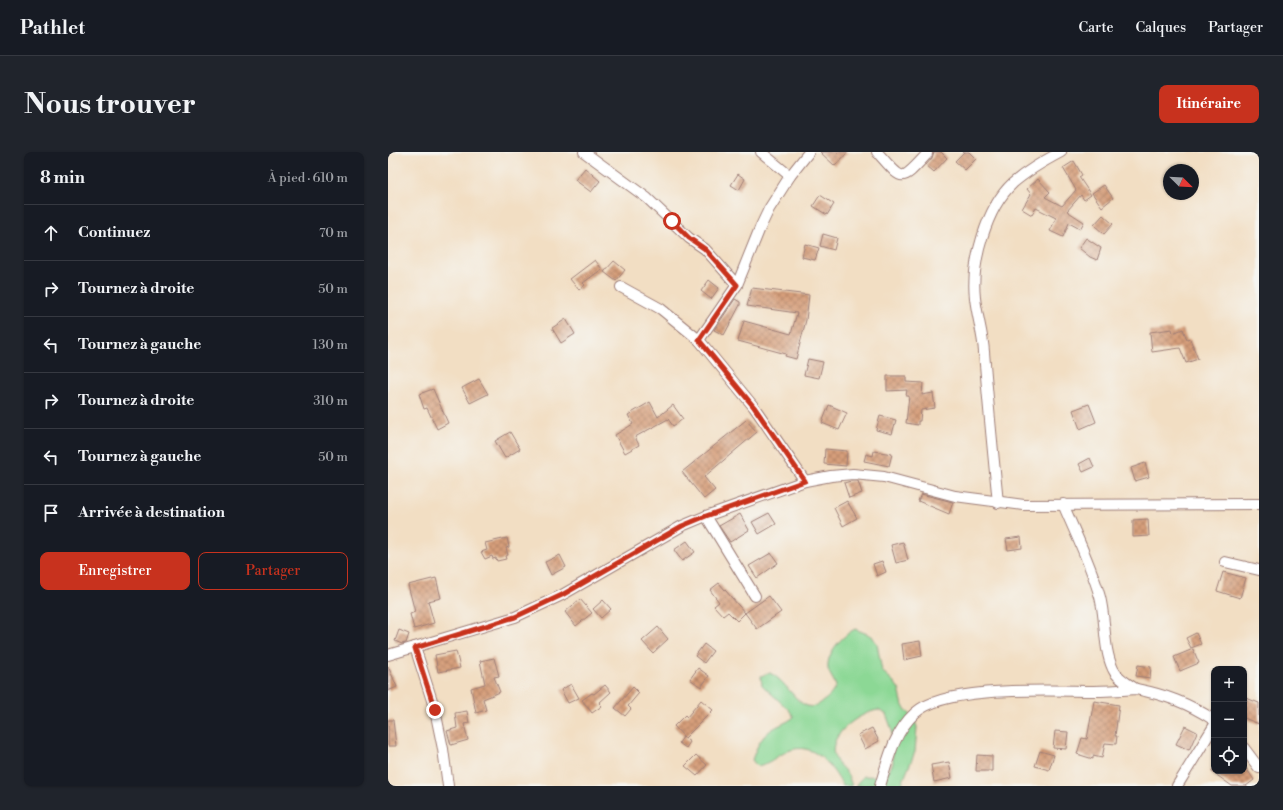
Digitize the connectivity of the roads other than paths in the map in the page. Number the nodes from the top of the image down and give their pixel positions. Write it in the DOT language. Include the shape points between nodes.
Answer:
graph roads {
  1 [pos="584,152"];
  2 [pos="761,152"];
  3 [pos="809,152"];
  4 [pos="877,152"];
  5 [pos="1061,152"];
  6 [pos="927,154"];
  7 [pos="790,176"];
  8 [pos="737,285"];
  9 [pos="621,286"];
  10 [pos="699,340"];
  11 [pos="805,481"];
  12 [pos="998,503"];
  13 [pos="1063,504"];
  14 [pos="1259,504"];
  15 [pos="706,516"];
  16 [pos="1225,562"];
  17 [pos="1259,570"];
  18 [pos="755,596"];
  19 [pos="415,648"];
  20 [pos="388,655"];
  21 [pos="1136,689"];
  22 [pos="1211,718"];
  23 [pos="1211,731"];
  24 [pos="1247,752"];
  25 [pos="1259,768"];
  26 [pos="448,786"];
  27 [pos="880,786"];
  28 [pos="1177,786"];
  1 -- 8 [label="street" via="647,198 689,238 705,249"];
  2 -- 7 [label="street"];
  3 -- 7 [label="street"];
  4 -- 6 [label="street" via="901,176 907,175"];
  5 -- 12 [label="street" via="1032,168 1012,184 996,205 985,230 976,262 974,297 984,350"];
  7 -- 8 [label="street" via="760,228"];
  8 -- 10 [label="street"];
  9 -- 10 [label="street" via="661,309"];
  10 -- 11 [label="street" via="754,407"];
  11 -- 12 [label="street" via="831,476 869,475 901,480 955,496"];
  11 -- 15 [label="street"];
  12 -- 13 [label="street"];
  13 -- 14 [label="street"];
  13 -- 21 [label="street" via="1094,578 1113,670"];
  15 -- 18 [label="street"];
  15 -- 19 [label="street" via="661,537 562,595 515,617"];
  16 -- 17 [label="street"];
  19 -- 20 [label="street"];
  19 -- 26 [label="street" via="435,710"];
  21 -- 22 [label="street" via="1192,705"];
  21 -- 27 [label="street" via="1001,692 959,696 925,705 914,713 903,727 892,748"];
  23 -- 28 [label="street"];
  24 -- 25 [label="street"];
}
